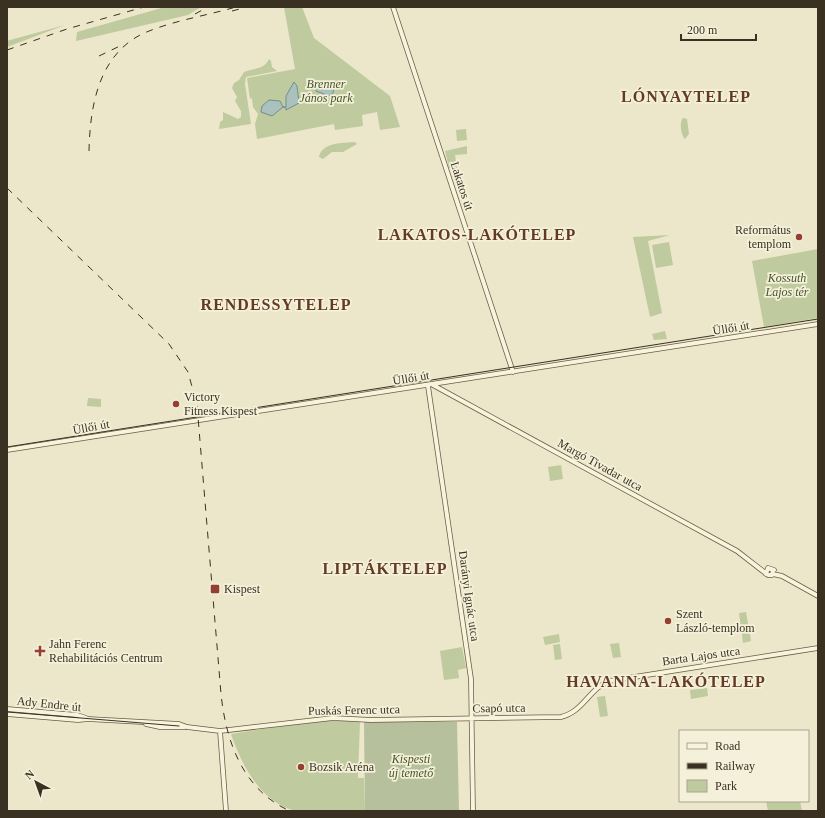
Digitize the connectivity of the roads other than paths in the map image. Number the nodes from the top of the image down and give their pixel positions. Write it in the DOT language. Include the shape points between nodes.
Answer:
graph roads {
  1 [pos="393,7"];
  2 [pos="818,324"];
  3 [pos="513,372"];
  4 [pos="430,385"];
  5 [pos="7,450"];
  6 [pos="818,596"];
  7 [pos="818,648"];
  8 [pos="7,710"];
  9 [pos="7,714"];
  10 [pos="540,717"];
  11 [pos="457,718"];
  12 [pos="472,718"];
  13 [pos="88,719"];
  14 [pos="227,730"];
  15 [pos="220,731"];
  16 [pos="226,811"];
  17 [pos="473,811"];
  1 -- 3 [label="street, Lakatos út"];
  2 -- 3 [label="street, Üllői út"];
  3 -- 4 [label="street, Üllői út"];
  4 -- 5 [label="street, Üllői út"];
  4 -- 6 [label="street, Margó Tivadar utca" via="737,551 770,576 773,572"];
  4 -- 12 [label="street, Darányi Ignác utca" via="431,408 471,679"];
  7 -- 10 [label="street, Barta Lajos utca" via="613,680 597,687 581,707 572,713"];
  8 -- 13 [label="street, Ady Endre út" via="77,715"];
  9 -- 13 [label="street, Ady Endre út"];
  10 -- 12 [label="street, Csapó utca"];
  11 -- 12 [label="street, Csapó utca"];
  11 -- 14 [label="street, Puskás Ferenc utca" via="333,718"];
  12 -- 17 [label="street, Darányi Ignác utca"];
  13 -- 15 [label="street, Ady Endre út"];
  14 -- 15 [label="street, Ady Endre út"];
  15 -- 16 [label="street"];
}
